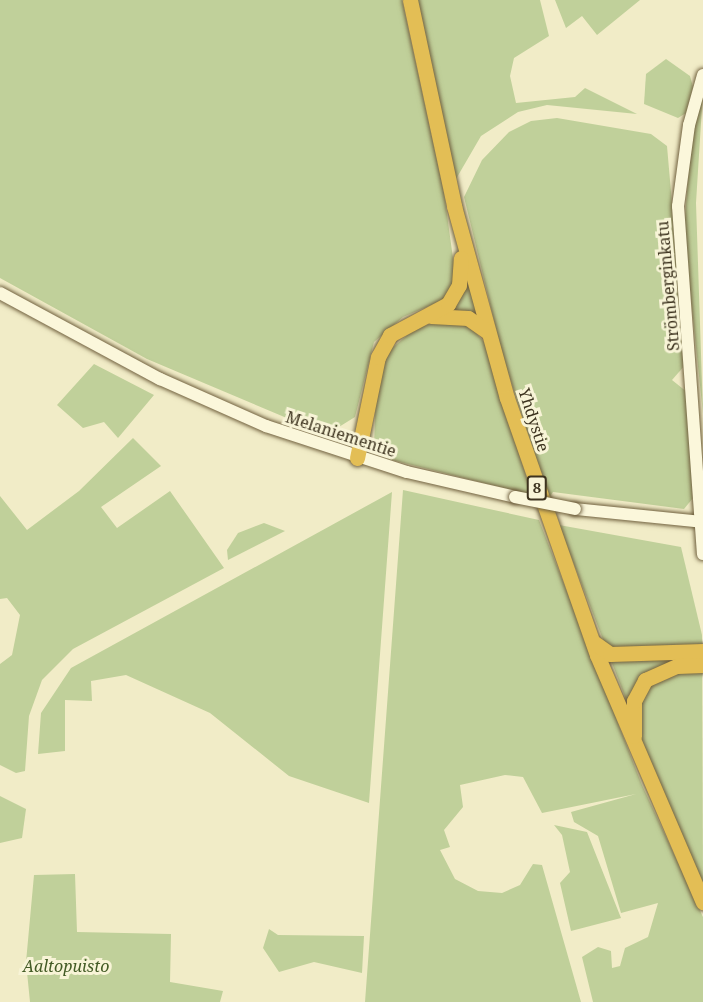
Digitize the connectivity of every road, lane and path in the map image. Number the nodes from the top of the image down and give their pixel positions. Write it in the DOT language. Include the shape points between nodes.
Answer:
graph roads {
  1 [pos="410,0"];
  2 [pos="703,75"];
  3 [pos="460,231"];
  4 [pos="0,293"];
  5 [pos="422,317"];
  6 [pos="488,332"];
  7 [pos="697,425"];
  8 [pos="703,445"];
  9 [pos="357,458"];
  10 [pos="701,522"];
  11 [pos="703,554"];
  12 [pos="592,641"];
  13 [pos="703,651"];
  14 [pos="703,664"];
  15 [pos="634,748"];
  16 [pos="703,902"];
  1 -- 3 [label="highway, Yhdystie / 8"];
  2 -- 7 [label="main road, Strömberginkatu" via="689,125 678,206"];
  3 -- 5 [label="highway" via="459,285 448,304"];
  3 -- 6 [label="highway, Yhdystie / 8"];
  4 -- 9 [label="main road, Melaniementie" via="160,379 266,426"];
  5 -- 6 [label="highway" via="468,318"];
  5 -- 9 [label="highway" via="390,335 378,357"];
  6 -- 12 [label="highway, Yhdystie / 8"];
  7 -- 8 [label="main road, Strömberginkatu"];
  7 -- 10 [label="main road, Strömberginkatu"];
  9 -- 10 [label="main road, Melaniementie, bridge" via="575,509"];
  10 -- 11 [label="main road, Strömberginkatu"];
  12 -- 13 [label="highway" via="610,654"];
  12 -- 15 [label="highway, Yhdystie / 8"];
  14 -- 15 [label="highway" via="677,666 645,680 634,701"];
  15 -- 16 [label="highway, Yhdystie / 8"];
}
